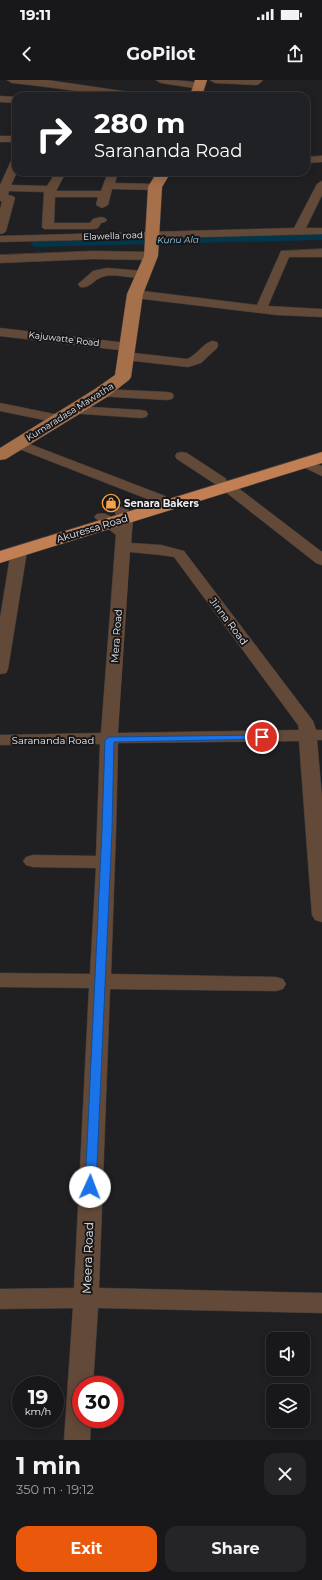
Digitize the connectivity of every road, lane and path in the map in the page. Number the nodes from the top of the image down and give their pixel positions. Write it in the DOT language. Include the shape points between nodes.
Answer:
graph roads {
  1 [pos="12,80"];
  2 [pos="161,80"];
  3 [pos="215,80"];
  4 [pos="258,80"];
  5 [pos="199,87"];
  6 [pos="109,92"];
  7 [pos="0,98"];
  8 [pos="12,100"];
  9 [pos="0,139"];
  10 [pos="12,139"];
  11 [pos="322,159"];
  12 [pos="310,160"];
  13 [pos="12,169"];
  14 [pos="59,176"];
  15 [pos="112,176"];
  16 [pos="162,176"];
  17 [pos="322,184"];
  18 [pos="156,187"];
  19 [pos="4,188"];
  20 [pos="107,190"];
  21 [pos="50,192"];
  22 [pos="297,204"];
  23 [pos="312,205"];
  24 [pos="101,220"];
  25 [pos="0,231"];
  26 [pos="322,231"];
  27 [pos="298,232"];
  28 [pos="103,236"];
  29 [pos="0,239"];
  30 [pos="201,244"];
  31 [pos="151,245"];
  32 [pos="322,253"];
  33 [pos="0,259"];
  34 [pos="144,274"];
  35 [pos="84,284"];
  36 [pos="135,294"];
  37 [pos="261,309"];
  38 [pos="322,313"];
  39 [pos="0,332"];
  40 [pos="212,345"];
  41 [pos="126,352"];
  42 [pos="101,393"];
  43 [pos="167,396"];
  44 [pos="0,407"];
  45 [pos="74,410"];
  46 [pos="141,414"];
  47 [pos="59,420"];
  48 [pos="19,444"];
  49 [pos="322,449"];
  50 [pos="0,455"];
  51 [pos="182,456"];
  52 [pos="314,460"];
  53 [pos="322,472"];
  54 [pos="224,484"];
  55 [pos="160,499"];
  56 [pos="117,525"];
  57 [pos="0,548"];
  58 [pos="19,551"];
  59 [pos="0,557"];
  60 [pos="322,560"];
  61 [pos="0,669"];
  62 [pos="315,736"];
  63 [pos="0,740"];
  64 [pos="109,740"];
  65 [pos="33,861"];
  66 [pos="105,862"];
  67 [pos="322,915"];
  68 [pos="0,980"];
  69 [pos="99,980"];
  70 [pos="276,984"];
  71 [pos="86,1298"];
  72 [pos="0,1299"];
  73 [pos="322,1303"];
  74 [pos="77,1440"];
  1 -- 6 [label="street"];
  2 -- 5 [label="street"];
  3 -- 4 [label="street"];
  7 -- 8 [label="street"];
  9 -- 10 [label="street"];
  11 -- 12 [label="street"];
  13 -- 19 [label="street"];
  14 -- 21 [label="street"];
  15 -- 20 [label="street"];
  16 -- 18 [label="main road, Kumaradasa Mawatha"];
  17 -- 23 [label="street"];
  18 -- 20 [label="street"];
  18 -- 31 [label="main road, Kumaradasa Mawatha"];
  19 -- 21 [label="street"];
  19 -- 25 [label="street" via="1,198 9,198"];
  20 -- 21 [label="street"];
  20 -- 24 [label="street" via="100,212"];
  21 -- 24 [label="street" via="48,227 94,226"];
  22 -- 23 [label="street"];
  23 -- 27 [label="street"];
  24 -- 28 [label="street"];
  26 -- 27 [label="street, Elawella road"];
  27 -- 31 [label="street, Elawella road"];
  28 -- 29 [label="street, Elawella road"];
  28 -- 31 [label="street, Elawella road"];
  30 -- 31 [label="street"];
  31 -- 33 [label="street" via="93,255"];
  31 -- 34 [label="main road, Kumaradasa Mawatha"];
  32 -- 37 [label="street" via="285,254"];
  34 -- 35 [label="street" via="107,272 97,274"];
  34 -- 36 [label="main road, Kumaradasa Mawatha"];
  36 -- 37 [label="street"];
  36 -- 41 [label="main road, Kumaradasa Mawatha"];
  37 -- 38 [label="street"];
  39 -- 41 [label="street, Kajuwatte Road"];
  40 -- 41 [label="street, Kajuwatte Road" via="196,360 188,363"];
  41 -- 42 [label="main road, Kumaradasa Mawatha" via="123,377"];
  42 -- 43 [label="street"];
  42 -- 45 [label="main road, Kumaradasa Mawatha"];
  44 -- 47 [label="street"];
  45 -- 46 [label="street"];
  45 -- 47 [label="main road, Kumaradasa Mawatha"];
  47 -- 48 [label="main road, Kumaradasa Mawatha"];
  48 -- 50 [label="main road, Kumaradasa Mawatha"];
  48 -- 55 [label="street"];
  49 -- 54 [label="highway, Akuressa Road"];
  51 -- 54 [label="street"];
  52 -- 53 [label="street"];
  52 -- 54 [label="highway, Akuressa Road"];
  54 -- 55 [label="highway, Akuressa Road"];
  54 -- 56 [label="highway, Akuressa Road"];
  54 -- 60 [label="street"];
  55 -- 56 [label="highway, Akuressa Road"];
  56 -- 57 [label="highway, Akuressa Road"];
  56 -- 58 [label="highway, Akuressa Road"];
  56 -- 62 [label="street, Jinna Road" via="161,550 178,554"];
  56 -- 64 [label="street, Mera Road"];
  58 -- 59 [label="highway, Akuressa Road"];
  58 -- 61 [label="street"];
  62 -- 64 [label="street, Sarananda Road"];
  62 -- 67 [label="street, Jinna Road"];
  63 -- 64 [label="street, Sarananda Road"];
  64 -- 66 [label="street, Meera Road"];
  65 -- 66 [label="street"];
  66 -- 69 [label="street, Meera Road"];
  68 -- 69 [label="street"];
  69 -- 70 [label="street"];
  69 -- 71 [label="street, Meera Road"];
  71 -- 72 [label="street"];
  71 -- 73 [label="street"];
  71 -- 74 [label="street, Meera Road"];
}
